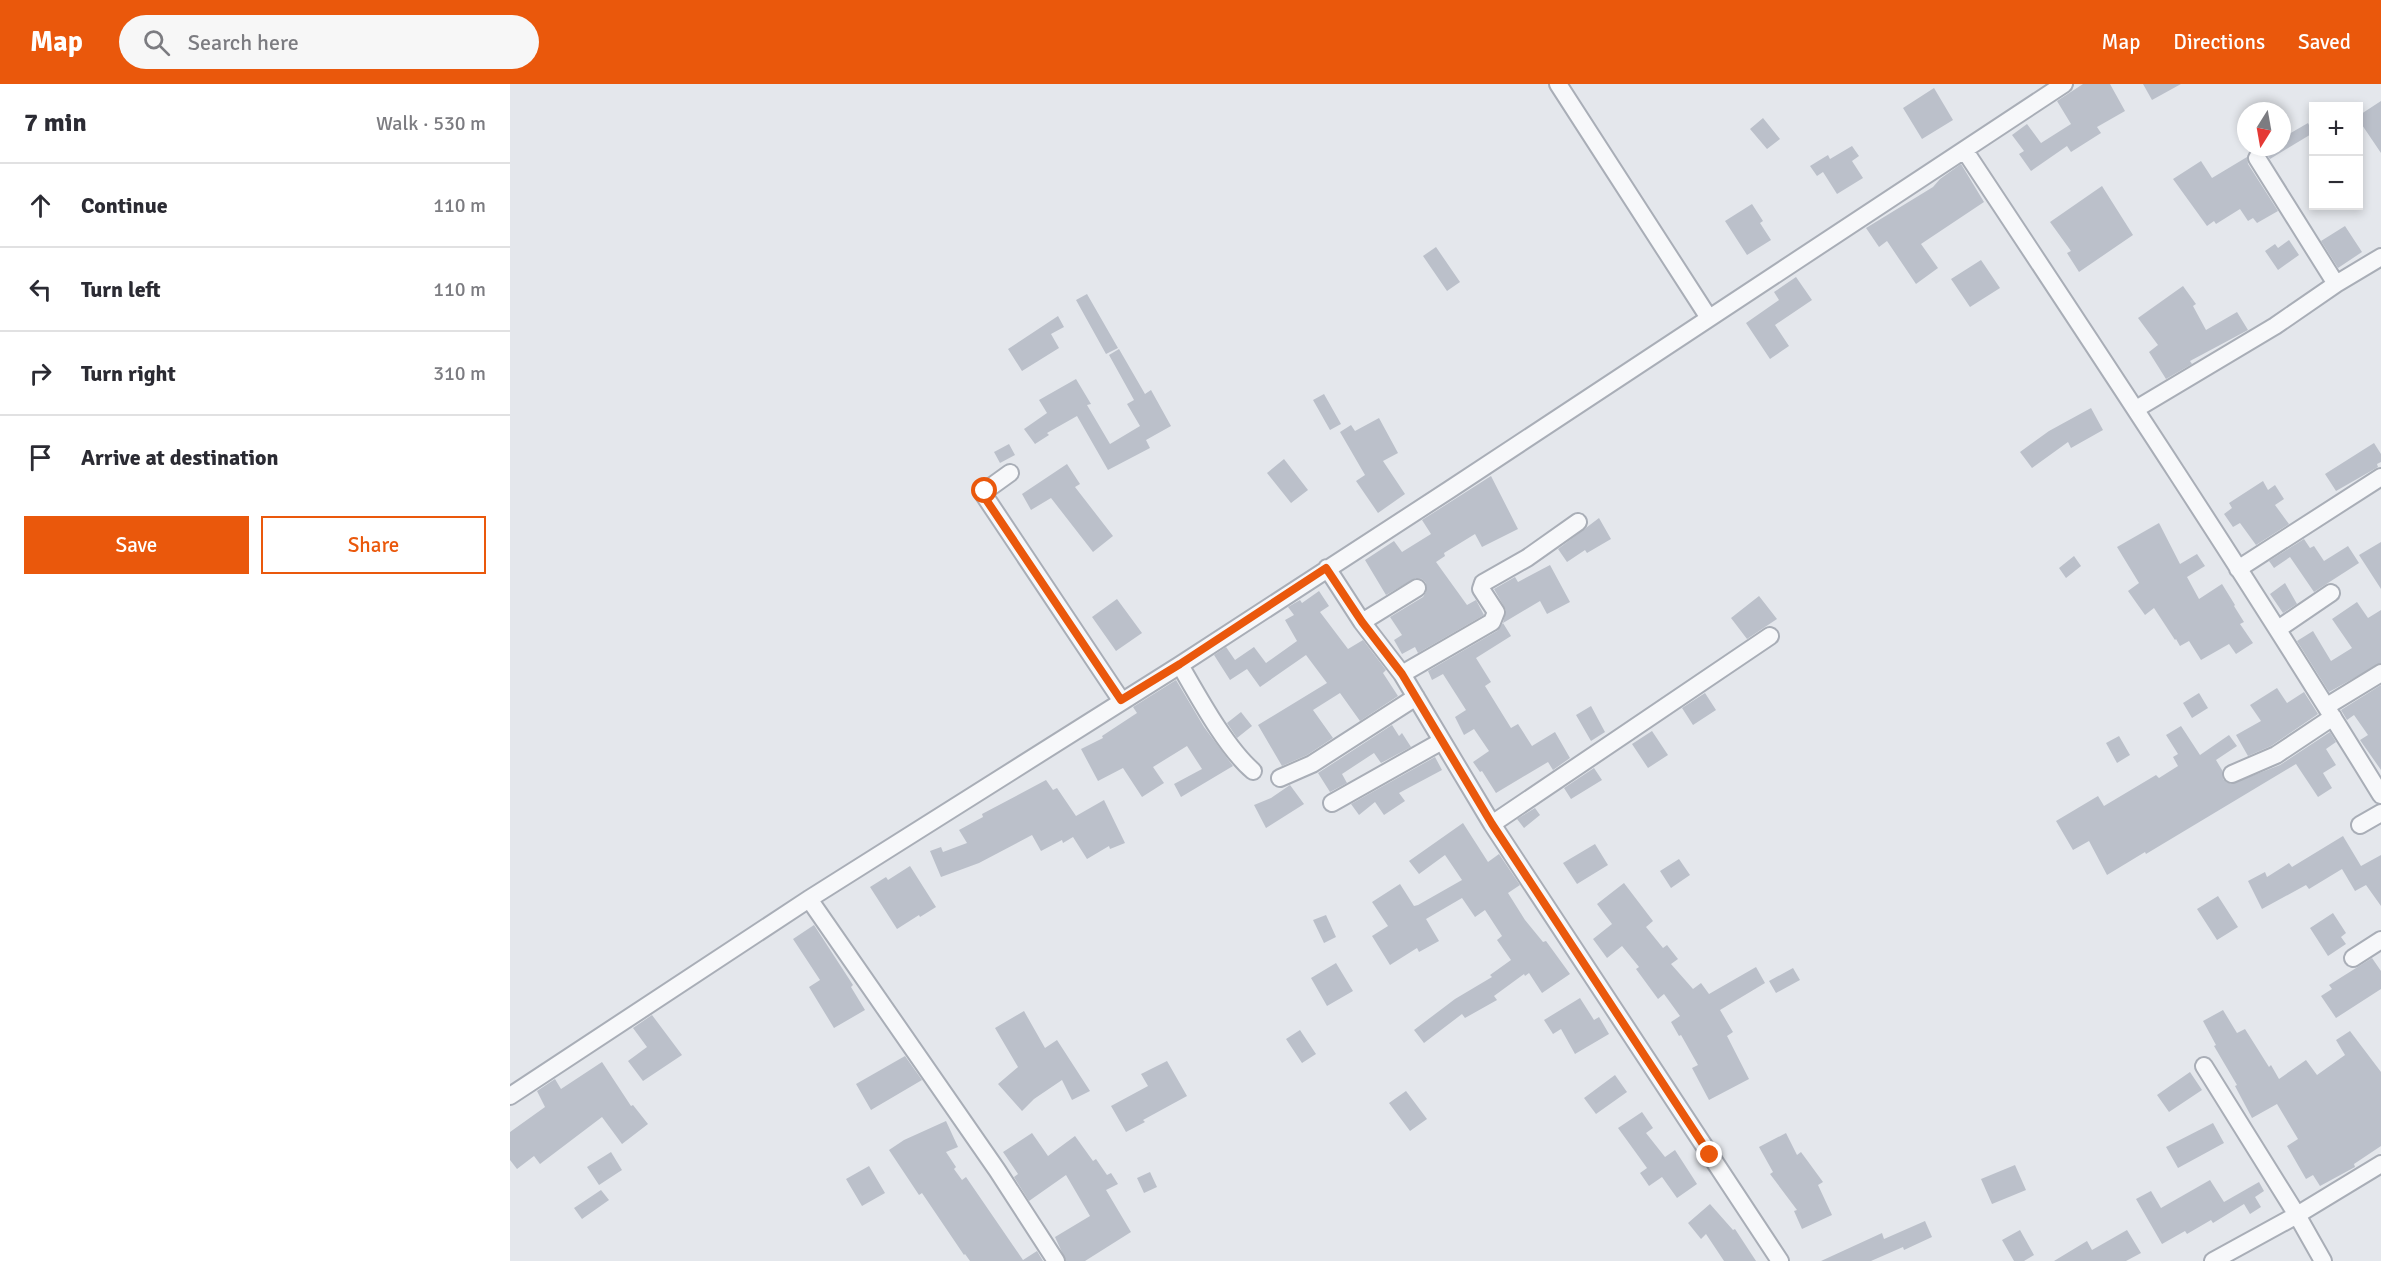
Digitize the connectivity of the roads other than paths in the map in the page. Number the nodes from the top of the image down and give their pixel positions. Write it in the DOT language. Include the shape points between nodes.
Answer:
graph roads {
  1 [pos="1558,84"];
  2 [pos="2064,84"];
  3 [pos="1965,150"];
  4 [pos="2257,158"];
  5 [pos="2381,257"];
  6 [pos="2336,285"];
  7 [pos="1709,318"];
  8 [pos="2136,409"];
  9 [pos="1010,473"];
  10 [pos="2381,477"];
  11 [pos="1578,522"];
  12 [pos="1326,568"];
  13 [pos="2238,569"];
  14 [pos="1417,588"];
  15 [pos="2331,593"];
  16 [pos="1362,622"];
  17 [pos="2278,629"];
  18 [pos="1770,636"];
  19 [pos="1180,664"];
  20 [pos="2381,673"];
  21 [pos="1402,674"];
  22 [pos="1416,697"];
  23 [pos="1121,700"];
  24 [pos="2330,711"];
  25 [pos="1442,741"];
  26 [pos="1253,771"];
  27 [pos="2232,774"];
  28 [pos="1280,778"];
  29 [pos="2381,795"];
  30 [pos="1332,803"];
  31 [pos="2381,813"];
  32 [pos="1492,824"];
  33 [pos="2360,825"];
  34 [pos="809,899"];
  35 [pos="2381,940"];
  36 [pos="2353,958"];
  37 [pos="2205,1066"];
  38 [pos="510,1096"];
  39 [pos="2381,1164"];
  40 [pos="2297,1215"];
  41 [pos="1056,1261"];
  42 [pos="1780,1261"];
  43 [pos="2212,1261"];
  44 [pos="2323,1261"];
  1 -- 7 [label="street"];
  2 -- 3 [label="street"];
  3 -- 7 [label="street"];
  3 -- 8 [label="street"];
  4 -- 6 [label="street"];
  5 -- 6 [label="street"];
  6 -- 8 [label="street"];
  7 -- 12 [label="street"];
  8 -- 13 [label="street"];
  9 -- 23 [label="street" via="984,495"];
  10 -- 13 [label="street"];
  11 -- 21 [label="street" via="1483,583 1481,590 1496,612 1492,622"];
  12 -- 16 [label="street"];
  12 -- 19 [label="street"];
  13 -- 17 [label="street"];
  14 -- 16 [label="street"];
  15 -- 17 [label="street"];
  16 -- 21 [label="street"];
  17 -- 24 [label="street"];
  18 -- 32 [label="street"];
  19 -- 23 [label="street"];
  19 -- 26 [label="street" via="1202,703"];
  20 -- 24 [label="street"];
  21 -- 22 [label="street"];
  22 -- 25 [label="street"];
  22 -- 28 [label="street" via="1312,764"];
  23 -- 34 [label="street"];
  24 -- 27 [label="street" via="2276,755"];
  24 -- 29 [label="street"];
  25 -- 30 [label="street"];
  25 -- 32 [label="street"];
  31 -- 33 [label="street"];
  32 -- 42 [label="street"];
  34 -- 38 [label="street"];
  34 -- 41 [label="street"];
  35 -- 36 [label="street"];
  37 -- 40 [label="street"];
  39 -- 40 [label="street"];
  40 -- 43 [label="street"];
  40 -- 44 [label="street"];
}
